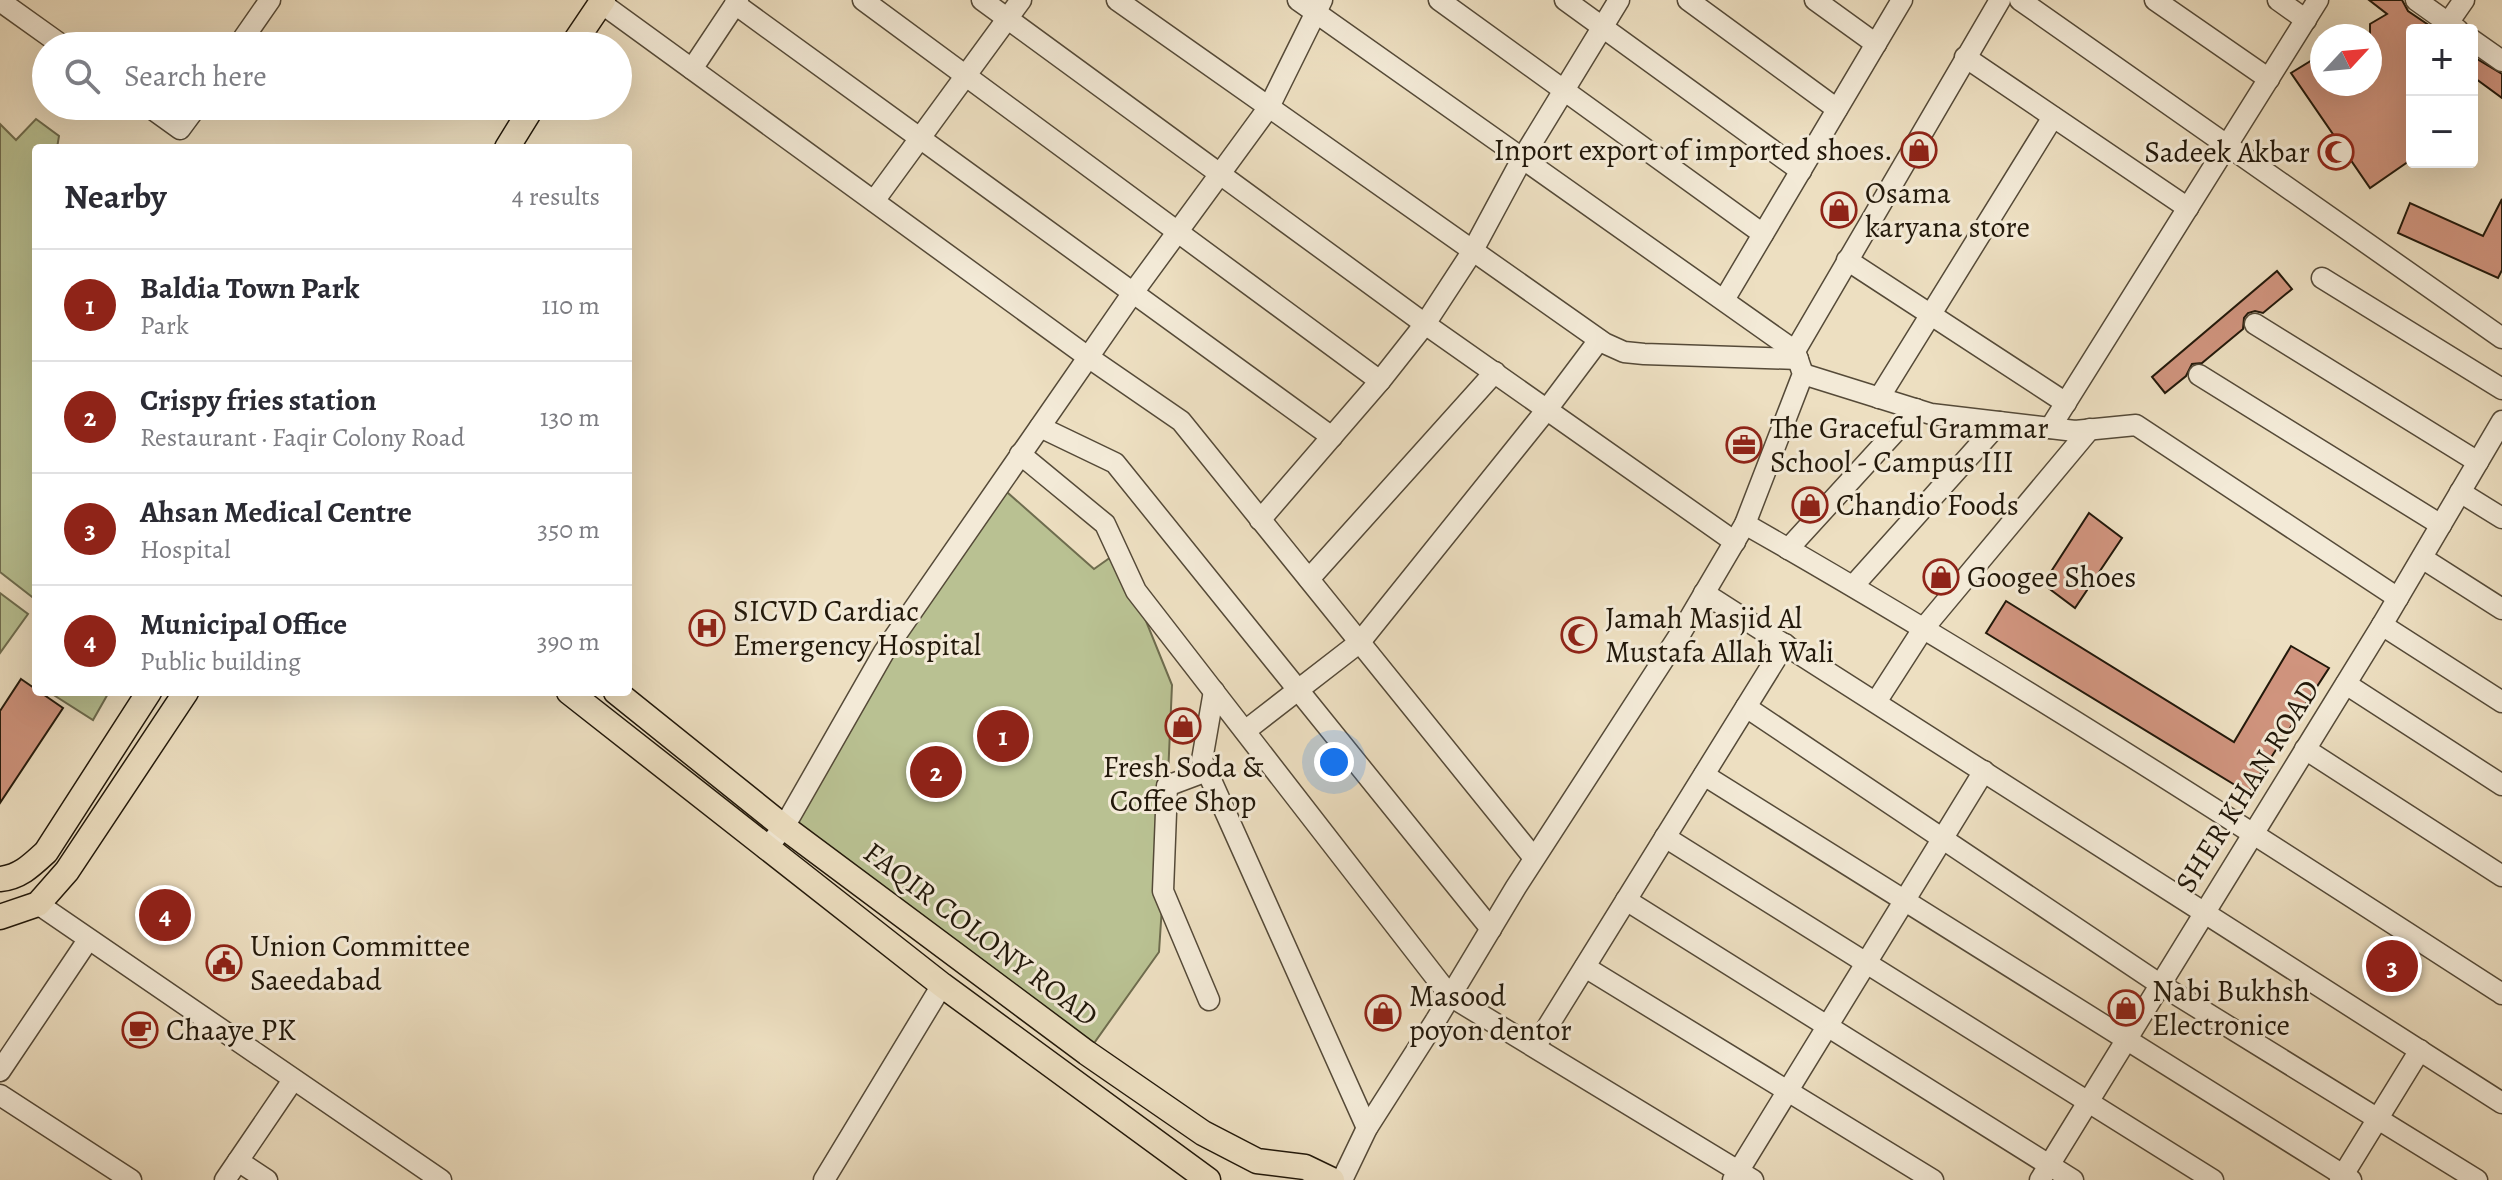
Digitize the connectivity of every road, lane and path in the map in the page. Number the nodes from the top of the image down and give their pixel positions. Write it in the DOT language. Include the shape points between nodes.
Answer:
graph roads {
  1 [pos="270,0"];
  2 [pos="863,0"];
  3 [pos="982,0"];
  4 [pos="1021,0"];
  5 [pos="1117,0"];
  6 [pos="1298,0"];
  7 [pos="1439,0"];
  8 [pos="1565,0"];
  9 [pos="1619,0"];
  10 [pos="1688,0"];
  11 [pos="1815,0"];
  12 [pos="1902,0"];
  13 [pos="2000,0"];
  14 [pos="2020,0"];
  15 [pos="2155,0"];
  16 [pos="2278,0"];
  17 [pos="2318,0"];
  18 [pos="2416,0"];
  19 [pos="2464,0"];
  20 [pos="0,1"];
  21 [pos="602,1"];
  22 [pos="737,2"];
  23 [pos="1319,6"];
  24 [pos="1007,19"];
  25 [pos="2306,20"];
  26 [pos="2450,24"];
  27 [pos="2454,24"];
  28 [pos="1603,27"];
  29 [pos="43,32"];
  30 [pos="248,32"];
  31 [pos="581,32"];
  32 [pos="1876,44"];
  33 [pos="2478,44"];
  34 [pos="1965,57"];
  35 [pos="2502,61"];
  36 [pos="692,69"];
  37 [pos="965,76"];
  38 [pos="2269,79"];
  39 [pos="1564,90"];
  40 [pos="1269,107"];
  41 [pos="1837,109"];
  42 [pos="2053,117"];
  43 [pos="167,120"];
  44 [pos="187,120"];
  45 [pos="524,120"];
  46 [pos="920,138"];
  47 [pos="509,144"];
  48 [pos="2227,145"];
  49 [pos="1522,159"];
  50 [pos="1801,171"];
  51 [pos="1219,175"];
  52 [pos="874,201"];
  53 [pos="2188,208"];
  54 [pos="1177,231"];
  55 [pos="1763,234"];
  56 [pos="1472,252"];
  57 [pos="1847,260"];
  58 [pos="2322,278"];
  59 [pos="1132,294"];
  60 [pos="1724,300"];
  61 [pos="1930,315"];
  62 [pos="1425,324"];
  63 [pos="2255,324"];
  64 [pos="2502,338"];
  65 [pos="1599,340"];
  66 [pos="1088,357"];
  67 [pos="1799,361"];
  68 [pos="1495,372"];
  69 [pos="2199,375"];
  70 [pos="1380,381"];
  71 [pos="2502,389"];
  72 [pos="1879,398"];
  73 [pos="2066,403"];
  74 [pos="1548,408"];
  75 [pos="1916,409"];
  76 [pos="2000,422"];
  77 [pos="1040,427"];
  78 [pos="2501,427"];
  79 [pos="2050,428"];
  80 [pos="2090,429"];
  81 [pos="1332,437"];
  82 [pos="1020,454"];
  83 [pos="2478,462"];
  84 [pos="2460,492"];
  85 [pos="2502,518"];
  86 [pos="1260,520"];
  87 [pos="2441,525"];
  88 [pos="1740,533"];
  89 [pos="1788,549"];
  90 [pos="2422,558"];
  91 [pos="1309,579"];
  92 [pos="1853,586"];
  93 [pos="1704,593"];
  94 [pos="2398,598"];
  95 [pos="2502,609"];
  96 [pos="2382,625"];
  97 [pos="1923,629"];
  98 [pos="1360,642"];
  99 [pos="1785,644"];
  100 [pos="2346,684"];
  101 [pos="1298,690"];
  102 [pos="1214,691"];
  103 [pos="146,696"];
  104 [pos="183,696"];
  105 [pos="574,696"];
  106 [pos="621,696"];
  107 [pos="1876,702"];
  108 [pos="2502,702"];
  109 [pos="1746,707"];
  110 [pos="1245,731"];
  111 [pos="2305,749"];
  112 [pos="1207,771"];
  113 [pos="1984,771"];
  114 [pos="1704,775"];
  115 [pos="2502,785"];
  116 [pos="784,827"];
  117 [pos="2254,833"];
  118 [pos="1665,837"];
  119 [pos="1943,839"];
  120 [pos="766,849"];
  121 [pos="1534,858"];
  122 [pos="2502,876"];
  123 [pos="0,879"];
  124 [pos="1626,900"];
  125 [pos="1904,901"];
  126 [pos="38,904"];
  127 [pos="2205,912"];
  128 [pos="0,917"];
  129 [pos="1491,929"];
  130 [pos="88,940"];
  131 [pos="1866,963"];
  132 [pos="1585,967"];
  133 [pos="942,985"];
  134 [pos="2161,985"];
  135 [pos="2502,994"];
  136 [pos="1450,996"];
  137 [pos="1209,1000"];
  138 [pos="1827,1026"];
  139 [pos="2127,1040"];
  140 [pos="1535,1047"];
  141 [pos="2420,1050"];
  142 [pos="0,1071"];
  143 [pos="293,1080"];
  144 [pos="1788,1091"];
  145 [pos="0,1095"];
  146 [pos="2089,1102"];
  147 [pos="2502,1103"];
  148 [pos="2378,1119"];
  149 [pos="1367,1128"];
  150 [pos="238,1161"];
  151 [pos="1251,1170"];
  152 [pos="2045,1173"];
  153 [pos="1741,1177"];
  154 [pos="2345,1178"];
  155 [pos="131,1180"];
  156 [pos="225,1180"];
  157 [pos="267,1180"];
  158 [pos="441,1180"];
  159 [pos="824,1180"];
  160 [pos="1208,1180"];
  161 [pos="1332,1180"];
  162 [pos="1342,1180"];
  163 [pos="1933,1180"];
  164 [pos="2073,1180"];
  165 [pos="2213,1180"];
  166 [pos="2477,1180"];
  1 -- 30 [label="street"];
  2 -- 37 [label="street"];
  3 -- 24 [label="street"];
  4 -- 24 [label="street"];
  5 -- 40 [label="street"];
  6 -- 23 [label="street"];
  7 -- 39 [label="street"];
  8 -- 28 [label="street"];
  9 -- 28 [label="street"];
  10 -- 41 [label="street"];
  11 -- 32 [label="street"];
  12 -- 32 [label="street"];
  13 -- 34 [label="street"];
  14 -- 48 [label="street"];
  15 -- 38 [label="street"];
  16 -- 25 [label="street"];
  17 -- 25 [label="street"];
  18 -- 26 [label="street"];
  19 -- 27 [label="street"];
  20 -- 29 [label="street"];
  21 -- 31 [label="main road"];
  21 -- 36 [label="street"];
  22 -- 36 [label="street"];
  22 -- 46 [label="street"];
  23 -- 40 [label="street"];
  23 -- 49 [label="street"];
  24 -- 37 [label="street"];
  24 -- 51 [label="street"];
  25 -- 38 [label="street"];
  28 -- 39 [label="street"];
  28 -- 50 [label="street"];
  32 -- 41 [label="street"];
  33 -- 35 [label="street"];
  34 -- 42 [label="street"];
  34 -- 57 [label="street"];
  36 -- 52 [label="street"];
  37 -- 46 [label="street"];
  37 -- 54 [label="street"];
  38 -- 48 [label="street"];
  39 -- 49 [label="street"];
  39 -- 55 [label="street"];
  40 -- 51 [label="street"];
  40 -- 56 [label="street"];
  41 -- 50 [label="street"];
  42 -- 53 [label="street"];
  42 -- 61 [label="street"];
  43 -- 44 [label="street" via="180,129"];
  45 -- 47 [label="main road"];
  46 -- 52 [label="street"];
  46 -- 59 [label="street"];
  48 -- 53 [label="street"];
  48 -- 64 [label="street"];
  49 -- 56 [label="street"];
  49 -- 60 [label="street"];
  50 -- 55 [label="street"];
  51 -- 54 [label="street"];
  51 -- 62 [label="street"];
  52 -- 66 [label="street"];
  53 -- 73 [label="street"];
  54 -- 59 [label="street"];
  54 -- 70 [label="street"];
  55 -- 60 [label="street"];
  56 -- 62 [label="street"];
  56 -- 65 [label="street"];
  57 -- 61 [label="street"];
  57 -- 67 [label="street"];
  58 -- 71 [label="street"];
  59 -- 66 [label="street"];
  59 -- 81 [label="street"];
  60 -- 67 [label="street"];
  61 -- 72 [label="street"];
  61 -- 73 [label="street"];
  62 -- 68 [label="street"];
  62 -- 70 [label="street"];
  63 -- 83 [label="street"];
  65 -- 67 [label="street" via="1624,352"];
  65 -- 74 [label="street"];
  66 -- 77 [label="street"];
  66 -- 86 [label="street" via="1181,421"];
  67 -- 72 [label="street"];
  67 -- 88 [label="street"];
  68 -- 74 [label="street"];
  68 -- 91 [label="street"];
  69 -- 87 [label="street"];
  70 -- 81 [label="street"];
  72 -- 75 [label="street"];
  73 -- 79 [label="street"];
  74 -- 88 [label="street"];
  74 -- 98 [label="street"];
  75 -- 76 [label="street"];
  75 -- 89 [label="street"];
  76 -- 79 [label="street"];
  76 -- 92 [label="street"];
  77 -- 82 [label="street"];
  77 -- 101 [label="street" via="1115,463"];
  78 -- 83 [label="street, SHER KHAN ROAD"];
  79 -- 80 [label="street"];
  80 -- 94 [label="street" via="2136,425"];
  80 -- 97 [label="street"];
  81 -- 86 [label="street"];
  82 -- 102 [label="street" via="1105,524 1136,591"];
  82 -- 116 [label="street" via="884,652"];
  83 -- 84 [label="street, SHER KHAN ROAD"];
  84 -- 85 [label="street"];
  84 -- 87 [label="street, SHER KHAN ROAD"];
  86 -- 91 [label="street"];
  87 -- 90 [label="street, SHER KHAN ROAD"];
  88 -- 89 [label="street"];
  88 -- 93 [label="street"];
  89 -- 92 [label="street"];
  90 -- 94 [label="street, SHER KHAN ROAD"];
  90 -- 95 [label="street"];
  91 -- 98 [label="street"];
  92 -- 97 [label="street"];
  93 -- 99 [label="street"];
  93 -- 121 [label="street"];
  94 -- 96 [label="street, SHER KHAN ROAD"];
  96 -- 100 [label="street, SHER KHAN ROAD"];
  96 -- 108 [label="street"];
  97 -- 107 [label="street"];
  97 -- 117 [label="street"];
  98 -- 101 [label="street"];
  98 -- 121 [label="street"];
  99 -- 107 [label="street"];
  99 -- 109 [label="street"];
  100 -- 111 [label="street, SHER KHAN ROAD"];
  100 -- 115 [label="street"];
  101 -- 110 [label="street"];
  101 -- 129 [label="street"];
  102 -- 110 [label="street"];
  102 -- 112 [label="street" via="1202,760"];
  103 -- 123 [label="main road" via="46,852 28,869"];
  104 -- 126 [label="main road" via="67,871"];
  105 -- 120 [label="main road, FAQIR COLONY ROAD"];
  106 -- 116 [label="main road, FAQIR COLONY ROAD"];
  107 -- 113 [label="street"];
  109 -- 114 [label="street"];
  109 -- 119 [label="street"];
  110 -- 136 [label="street"];
  111 -- 117 [label="street, SHER KHAN ROAD"];
  111 -- 122 [label="street"];
  112 -- 137 [label="street" via="1167,786 1163,891"];
  112 -- 149 [label="street"];
  113 -- 119 [label="street"];
  113 -- 127 [label="street"];
  114 -- 118 [label="street"];
  114 -- 125 [label="street"];
  116 -- 120 [label="street"];
  116 -- 151 [label="main road, FAQIR COLONY ROAD"];
  117 -- 127 [label="street, SHER KHAN ROAD"];
  117 -- 135 [label="street"];
  118 -- 124 [label="street"];
  118 -- 131 [label="street"];
  119 -- 125 [label="street"];
  119 -- 134 [label="street"];
  120 -- 133 [label="main road, FAQIR COLONY ROAD"];
  121 -- 129 [label="street"];
  124 -- 132 [label="street"];
  124 -- 138 [label="street"];
  125 -- 131 [label="street"];
  125 -- 139 [label="street"];
  126 -- 128 [label="main road"];
  126 -- 130 [label="street"];
  127 -- 134 [label="street, SHER KHAN ROAD"];
  127 -- 141 [label="street"];
  129 -- 136 [label="street"];
  130 -- 142 [label="street"];
  130 -- 143 [label="street"];
  131 -- 138 [label="street"];
  131 -- 146 [label="street"];
  132 -- 140 [label="street"];
  132 -- 144 [label="street"];
  133 -- 159 [label="street"];
  133 -- 160 [label="main road, FAQIR COLONY ROAD"];
  134 -- 139 [label="street, SHER KHAN ROAD"];
  134 -- 148 [label="street"];
  136 -- 140 [label="street"];
  136 -- 149 [label="street"];
  138 -- 144 [label="street"];
  138 -- 152 [label="street"];
  139 -- 146 [label="street, SHER KHAN ROAD"];
  139 -- 154 [label="street"];
  140 -- 153 [label="street"];
  141 -- 147 [label="street"];
  141 -- 148 [label="street"];
  143 -- 150 [label="street"];
  143 -- 158 [label="street"];
  144 -- 153 [label="street"];
  144 -- 163 [label="street"];
  145 -- 155 [label="street"];
  146 -- 152 [label="street, SHER KHAN ROAD"];
  146 -- 165 [label="street"];
  148 -- 154 [label="street"];
  148 -- 166 [label="street"];
  149 -- 162 [label="street"];
  150 -- 156 [label="street"];
  150 -- 157 [label="street"];
  151 -- 161 [label="main road, FAQIR COLONY ROAD" via="1305,1167"];
  152 -- 164 [label="street"];
}
